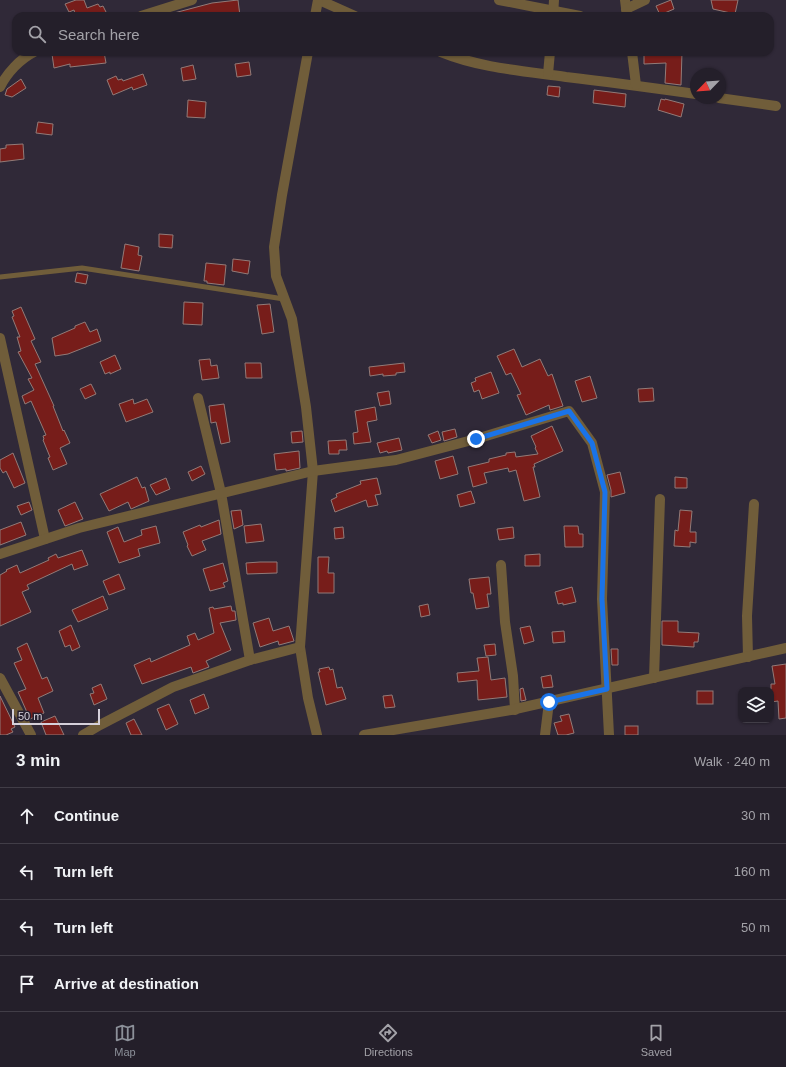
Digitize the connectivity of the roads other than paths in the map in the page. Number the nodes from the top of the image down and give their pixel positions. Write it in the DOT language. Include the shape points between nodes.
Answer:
graph roads {
  1 [pos="192,0"];
  2 [pos="319,0"];
  3 [pos="499,0"];
  4 [pos="554,0"];
  5 [pos="644,0"];
  6 [pos="626,8"];
  7 [pos="154,12"];
  8 [pos="316,12"];
  9 [pos="346,12"];
  10 [pos="545,12"];
  11 [pos="553,12"];
  12 [pos="26,56"];
  13 [pos="307,56"];
  14 [pos="451,56"];
  15 [pos="550,56"];
  16 [pos="632,56"];
  17 [pos="548,74"];
  18 [pos="636,85"];
  19 [pos="0,88"];
  20 [pos="690,93"];
  21 [pos="726,99"];
  22 [pos="776,106"];
  23 [pos="0,277"];
  24 [pos="284,300"];
  25 [pos="0,338"];
  26 [pos="198,398"];
  27 [pos="313,471"];
  28 [pos="221,493"];
  29 [pos="660,499"];
  30 [pos="754,504"];
  31 [pos="45,539"];
  32 [pos="0,554"];
  33 [pos="501,565"];
  34 [pos="300,647"];
  35 [pos="786,648"];
  36 [pos="748,657"];
  37 [pos="250,660"];
  38 [pos="0,678"];
  39 [pos="654,678"];
  40 [pos="607,689"];
  41 [pos="549,702"];
  42 [pos="515,710"];
  43 [pos="31,735"];
  44 [pos="83,735"];
  45 [pos="317,735"];
  46 [pos="364,735"];
  47 [pos="546,735"];
  48 [pos="609,735"];
  1 -- 7 [label="street"];
  2 -- 8 [label="street"];
  2 -- 9 [label="street"];
  3 -- 10 [label="street"];
  4 -- 11 [label="street"];
  5 -- 6 [label="street"];
  12 -- 19 [label="street" via="4,79"];
  13 -- 24 [label="street" via="274,247 276,276"];
  14 -- 17 [label="street" via="506,69"];
  15 -- 17 [label="street"];
  16 -- 18 [label="street"];
  17 -- 18 [label="street"];
  18 -- 20 [label="street"];
  21 -- 22 [label="street"];
  23 -- 24 [label="lane" via="82,268"];
  24 -- 27 [label="street" via="292,319"];
  25 -- 31 [label="street"];
  26 -- 28 [label="street"];
  27 -- 28 [label="street"];
  27 -- 34 [label="street"];
  27 -- 40 [label="street" via="396,460 569,411 592,443 605,492 602,599"];
  28 -- 31 [label="street" via="79,528"];
  28 -- 37 [label="street"];
  29 -- 39 [label="street"];
  30 -- 36 [label="street" via="747,616"];
  31 -- 32 [label="street"];
  33 -- 42 [label="street"];
  34 -- 37 [label="street"];
  34 -- 45 [label="street"];
  35 -- 36 [label="street"];
  36 -- 39 [label="street"];
  37 -- 44 [label="street" via="173,687"];
  38 -- 43 [label="street"];
  39 -- 40 [label="street"];
  40 -- 41 [label="street"];
  40 -- 48 [label="street"];
  41 -- 42 [label="street"];
  41 -- 47 [label="street"];
  42 -- 46 [label="street"];
}
